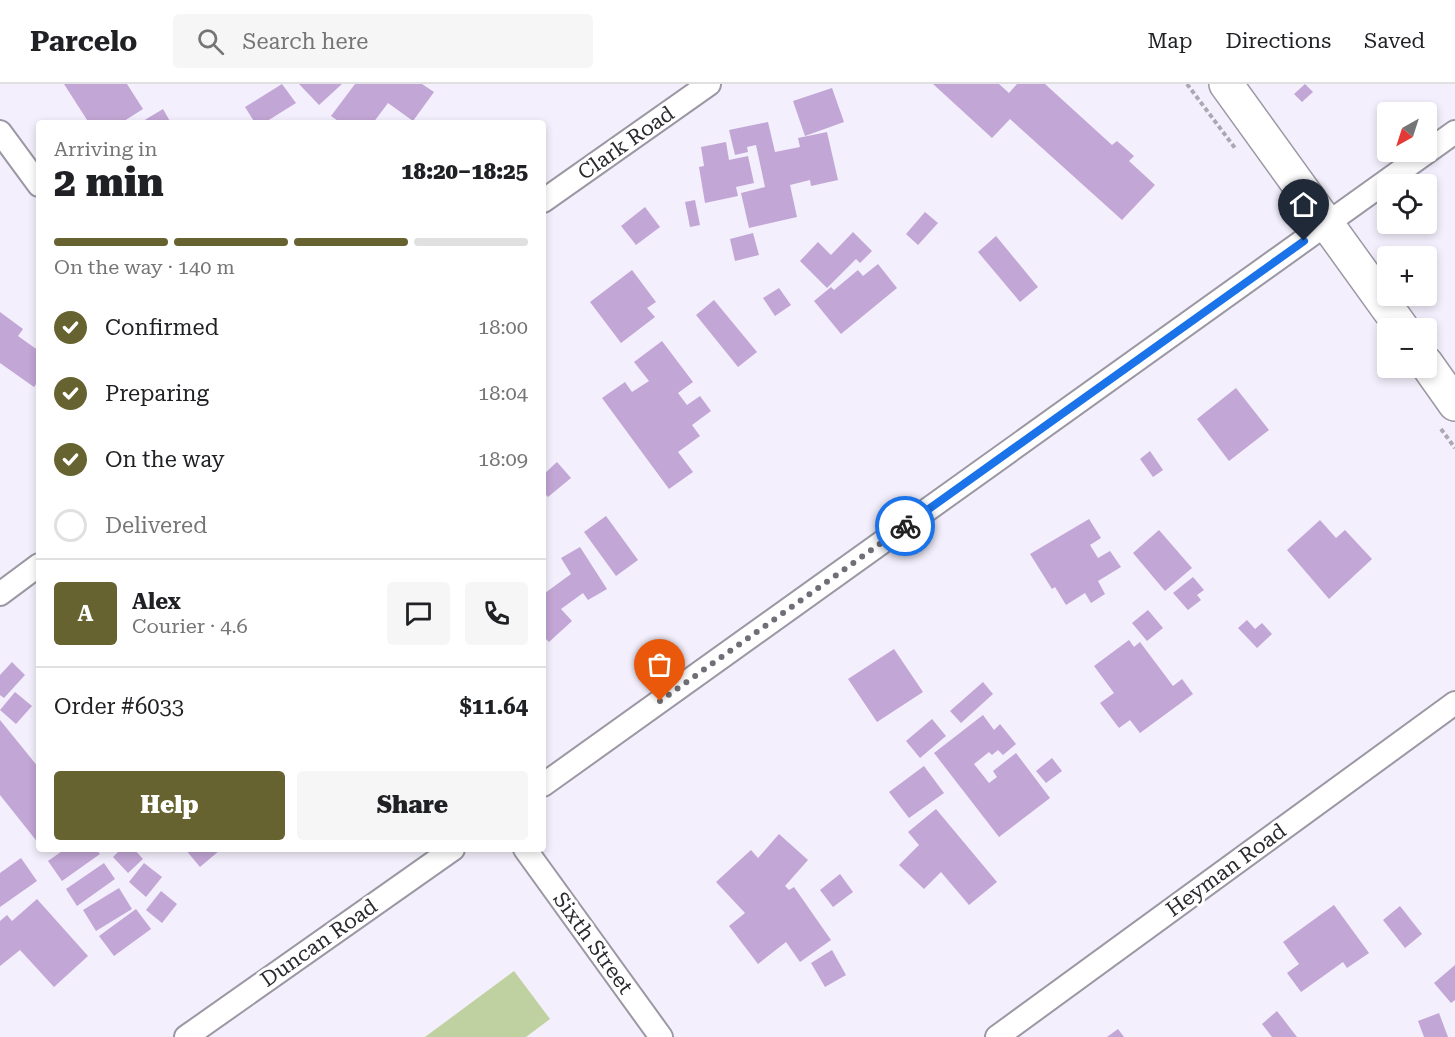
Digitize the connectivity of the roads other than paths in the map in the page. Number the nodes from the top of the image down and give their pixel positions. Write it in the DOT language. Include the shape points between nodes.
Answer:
graph roads {
  1 [pos="709,84"];
  2 [pos="1226,84"];
  3 [pos="0,132"];
  4 [pos="1455,132"];
  5 [pos="36,181"];
  6 [pos="546,199"];
  7 [pos="1328,224"];
  8 [pos="1395,318"];
  9 [pos="1437,378"];
  10 [pos="1455,404"];
  11 [pos="36,567"];
  12 [pos="0,594"];
  13 [pos="1455,703"];
  14 [pos="546,783"];
  15 [pos="449,852"];
  16 [pos="527,852"];
  17 [pos="186,1037"];
  18 [pos="660,1037"];
  19 [pos="997,1037"];
  1 -- 6 [label="street, Clark Road"];
  2 -- 7 [label="highway"];
  3 -- 5 [label="street"];
  4 -- 7 [label="street"];
  7 -- 8 [label="highway"];
  7 -- 14 [label="street"];
  9 -- 10 [label="highway"];
  11 -- 12 [label="street"];
  13 -- 19 [label="street, Heyman Road"];
  15 -- 17 [label="street, Duncan Road"];
  16 -- 18 [label="street, Sixth Street"];
}
